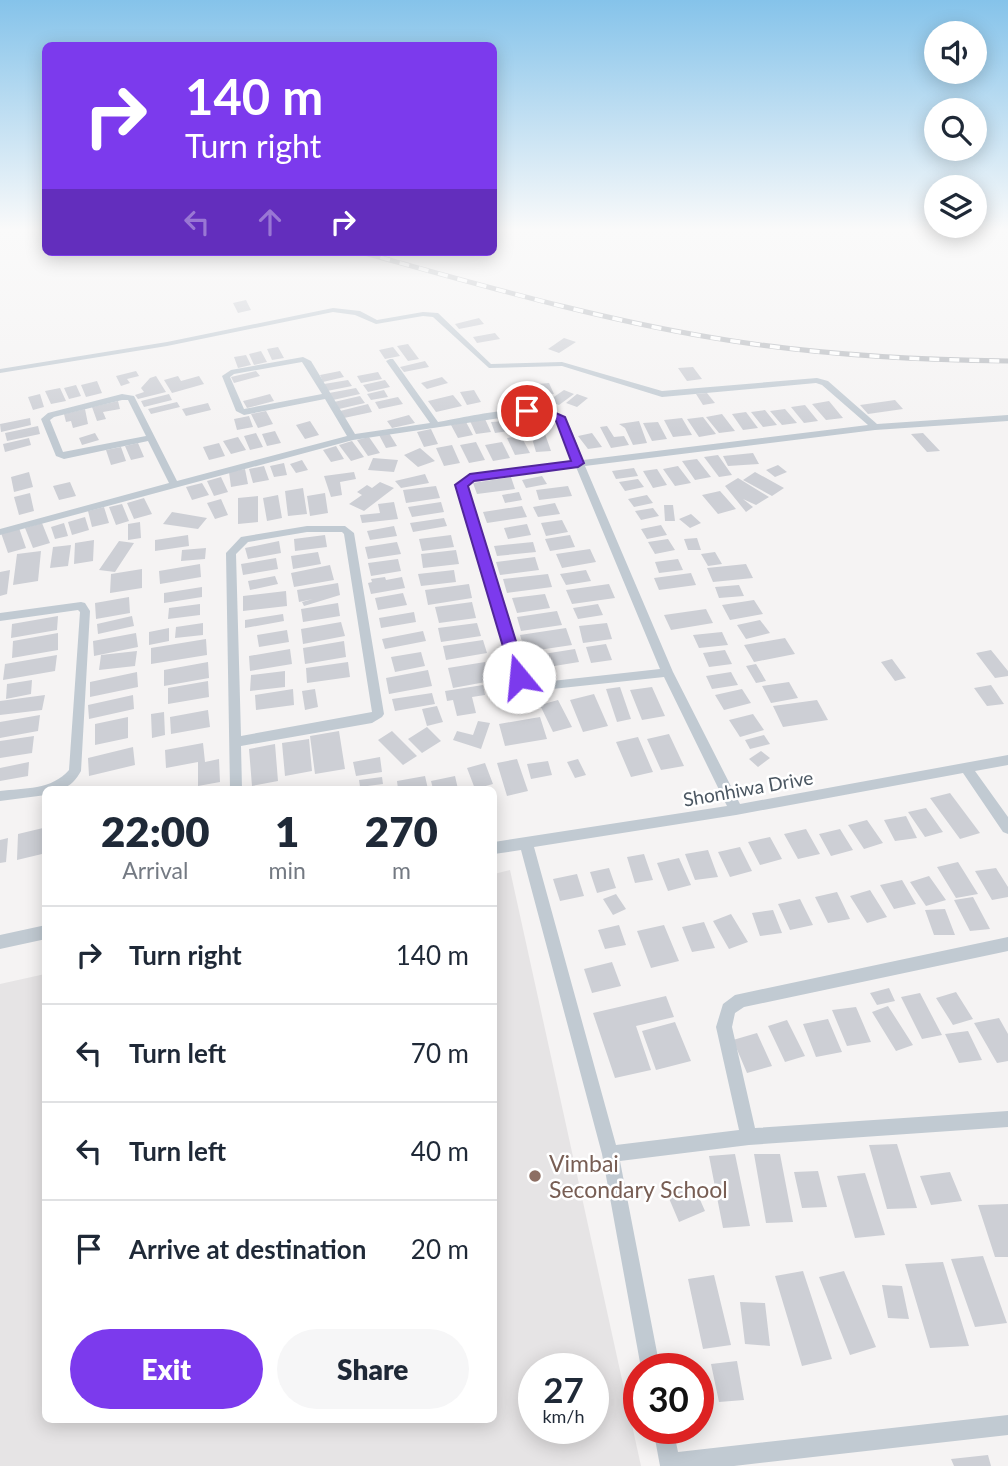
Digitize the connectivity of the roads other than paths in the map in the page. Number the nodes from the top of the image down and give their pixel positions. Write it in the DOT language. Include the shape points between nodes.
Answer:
graph roads {
  1 [pos="390,362"];
  2 [pos="0,370"];
  3 [pos="327,396"];
  4 [pos="1008,418"];
  5 [pos="435,423"];
  6 [pos="875,427"];
  7 [pos="352,437"];
  8 [pos="150,438"];
  9 [pos="578,463"];
  10 [pos="174,484"];
  11 [pos="0,532"];
  12 [pos="0,617"];
  13 [pos="667,672"];
  14 [pos="235,742"];
  15 [pos="1008,760"];
  16 [pos="967,769"];
  17 [pos="60,786"];
  18 [pos="236,786"];
  19 [pos="42,789"];
  20 [pos="0,796"];
  21 [pos="736,810"];
  22 [pos="1008,828"];
  23 [pos="526,843"];
  24 [pos="497,848"];
  25 [pos="42,933"];
  26 [pos="0,942"];
  27 [pos="1008,944"];
  28 [pos="1008,1119"];
  29 [pos="749,1137"];
  30 [pos="610,1154"];
  31 [pos="648,1353"];
  32 [pos="1008,1425"];
  33 [pos="666,1444"];
  34 [pos="670,1464"];
  1 -- 5 [label="street"];
  2 -- 6 [label="street" via="167,344 333,310 357,313 376,322 423,314 441,318 489,366 562,364 662,394 817,380"];
  3 -- 3 [label="street" via="303,359 226,376 244,412"];
  3 -- 7 [label="street"];
  4 -- 6 [label="street"];
  5 -- 7 [label="street"];
  5 -- 9 [label="street" via="545,412 561,419"];
  6 -- 9 [label="street"];
  7 -- 10 [label="street"];
  8 -- 8 [label="street" via="127,397 45,419 64,456"];
  8 -- 10 [label="street"];
  9 -- 13 [label="street"];
  9 -- 13 [label="street" via="470,477 462,485 519,677 543,686"];
  10 -- 11 [label="street"];
  12 -- 17 [label="street" via="68,606 85,611 75,771"];
  13 -- 21 [label="street"];
  14 -- 14 [label="street" via="231,553 245,539 272,533 345,529 378,714"];
  14 -- 18 [label="street"];
  15 -- 16 [label="street, Shonhiwa Drive"];
  16 -- 21 [label="street, Shonhiwa Drive"];
  16 -- 22 [label="street"];
  19 -- 20 [label="street"];
  21 -- 23 [label="street, Shonhiwa Drive"];
  23 -- 24 [label="street, Shonhiwa Drive"];
  23 -- 30 [label="street"];
  25 -- 26 [label="street"];
  27 -- 29 [label="street" via="740,1000 728,1009 724,1027"];
  28 -- 29 [label="street"];
  29 -- 30 [label="street"];
  30 -- 31 [label="street"];
  32 -- 34 [label="street"];
  33 -- 34 [label="street"];
}
